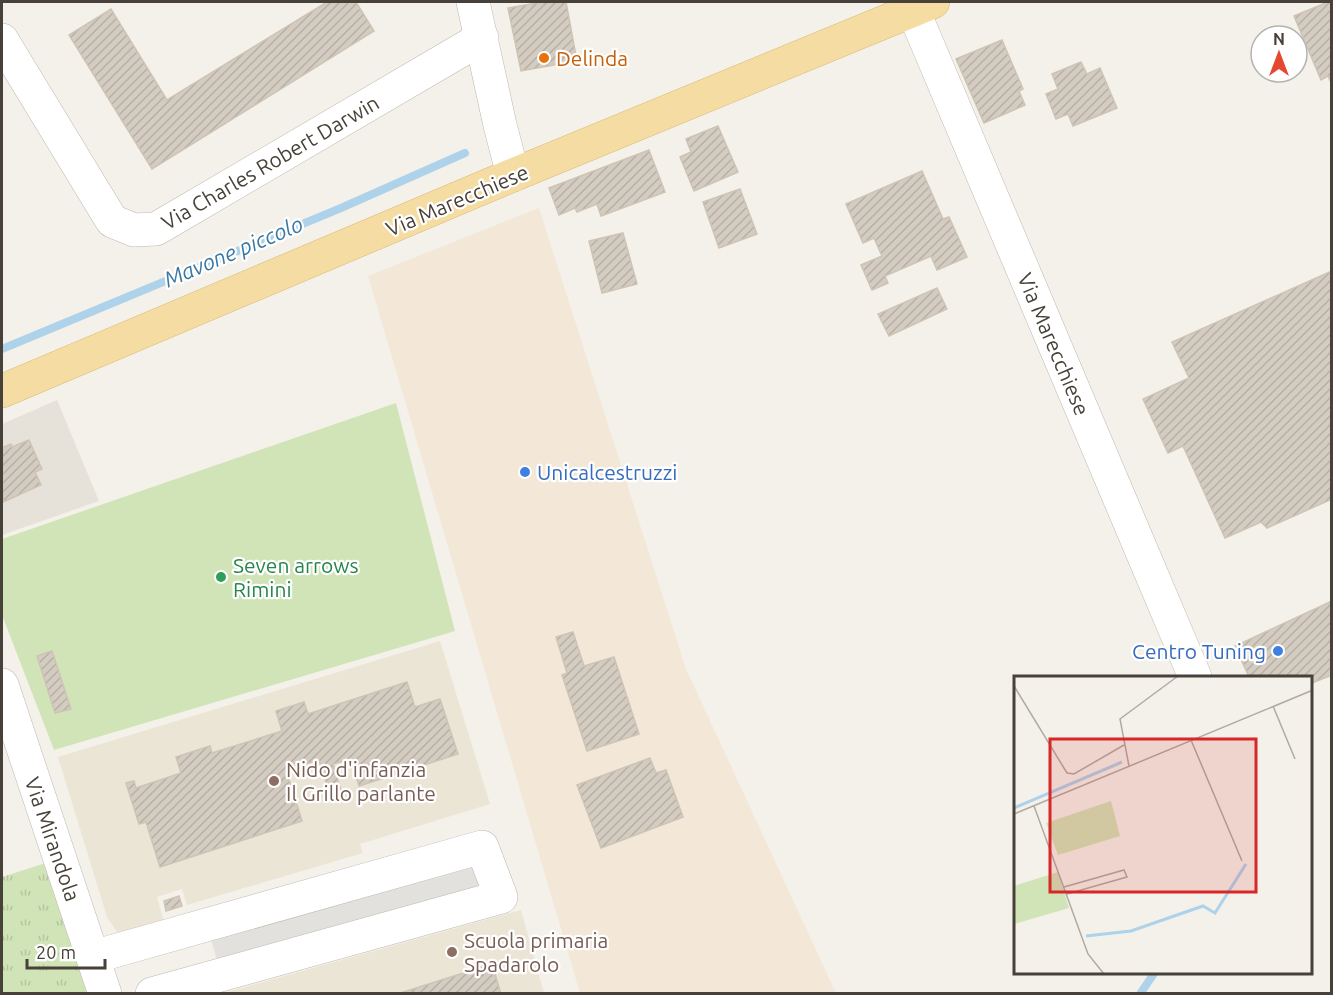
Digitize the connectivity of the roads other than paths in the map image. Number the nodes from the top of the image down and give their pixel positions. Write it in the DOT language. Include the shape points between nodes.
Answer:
graph roads {
  1 [pos="473,2"];
  2 [pos="923,6"];
  3 [pos="482,38"];
  4 [pos="2,40"];
  5 [pos="513,175"];
  6 [pos="2,391"];
  7 [pos="1195,676"];
  8 [pos="2,685"];
  9 [pos="93,957"];
  10 [pos="105,993"];
  11 [pos="152,993"];
  1 -- 3 [label="street"];
  2 -- 5 [label="main road, Via Marecchiese"];
  2 -- 7 [label="street, Via Marecchiese"];
  3 -- 4 [label="street, Via Charles Robert Darwin" via="156,229 134,230 112,221"];
  3 -- 5 [label="street"];
  5 -- 6 [label="main road, Via Marecchiese"];
  8 -- 9 [label="street, Via Mirandola"];
  9 -- 10 [label="street, Via Mirandola"];
  9 -- 11 [label="street" via="482,846 501,897"];
}
